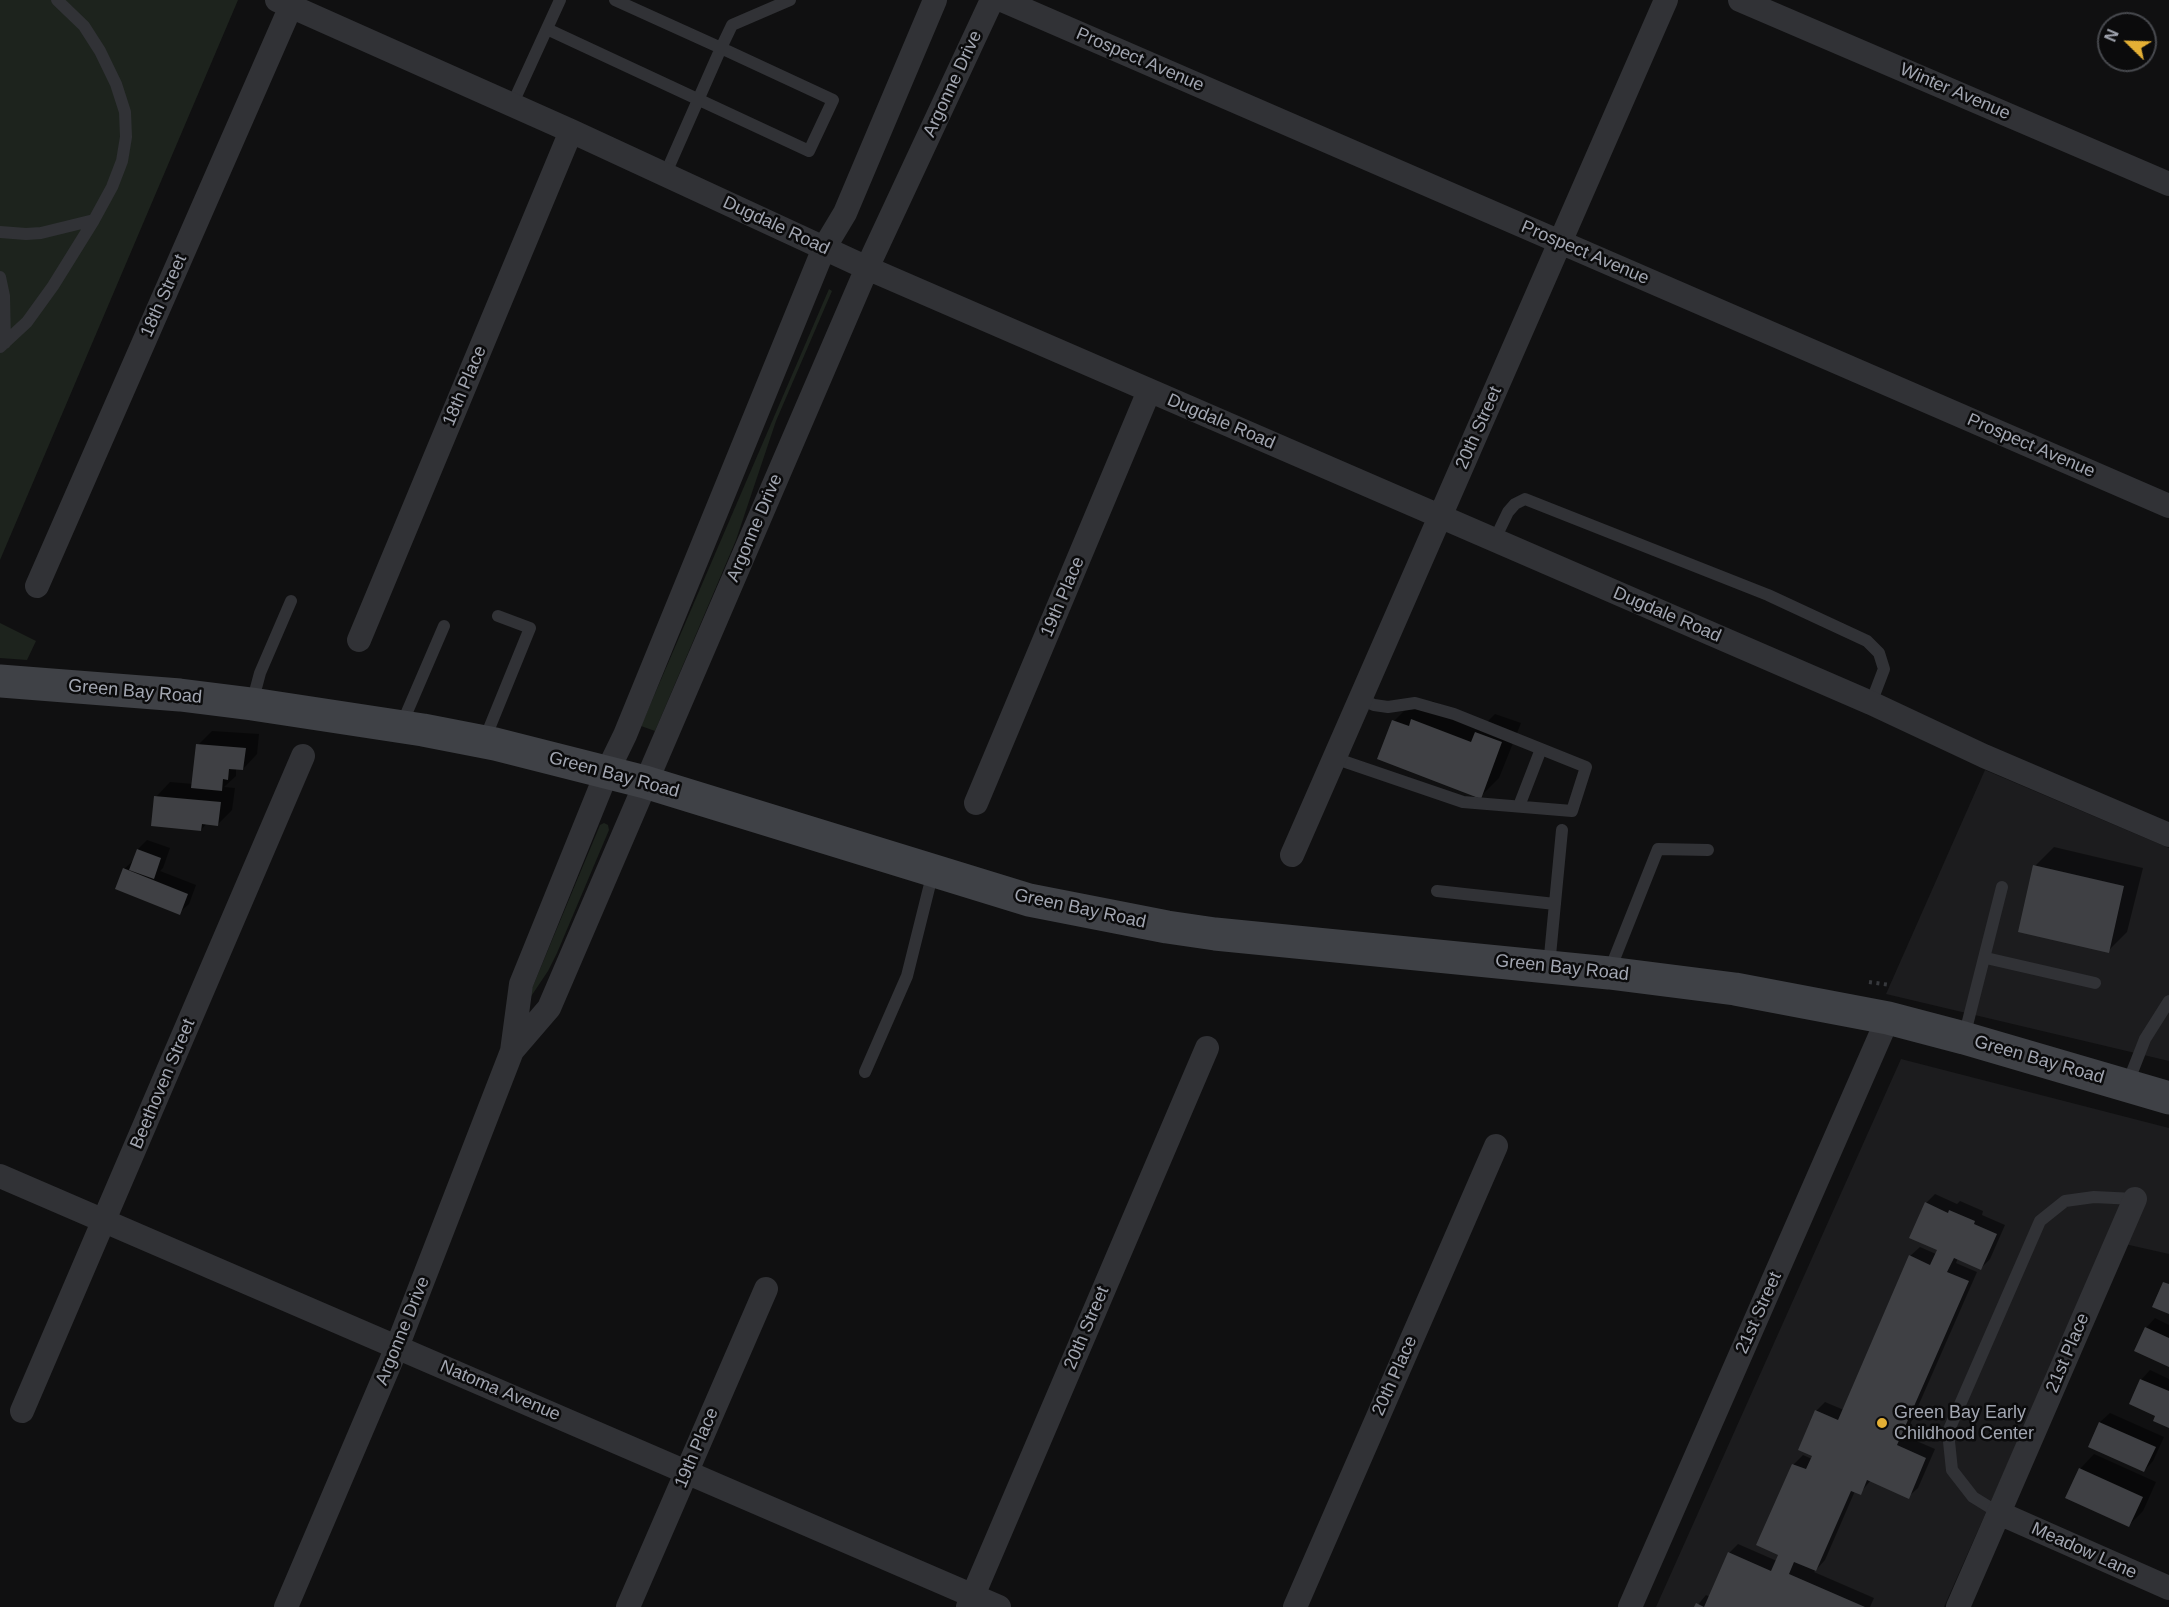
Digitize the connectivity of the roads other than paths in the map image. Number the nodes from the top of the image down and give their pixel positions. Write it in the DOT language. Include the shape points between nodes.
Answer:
graph roads {
  1 [pos="57,0"];
  2 [pos="560,0"];
  3 [pos="615,0"];
  4 [pos="790,0"];
  5 [pos="935,0"];
  6 [pos="992,0"];
  7 [pos="1002,0"];
  8 [pos="1666,0"];
  9 [pos="1740,0"];
  10 [pos="284,3"];
  11 [pos="547,29"];
  12 [pos="721,48"];
  13 [pos="698,99"];
  14 [pos="512,105"];
  15 [pos="571,131"];
  16 [pos="665,175"];
  17 [pos="2169,184"];
  18 [pos="94,220"];
  19 [pos="0,232"];
  20 [pos="1560,242"];
  21 [pos="824,248"];
  22 [pos="867,268"];
  23 [pos="0,277"];
  24 [pos="3,345"];
  25 [pos="1149,391"];
  26 [pos="2169,506"];
  27 [pos="1440,517"];
  28 [pos="1494,541"];
  29 [pos="37,586"];
  30 [pos="291,601"];
  31 [pos="498,616"];
  32 [pos="444,626"];
  33 [pos="359,640"];
  34 [pos="0,681"];
  35 [pos="1360,699"];
  36 [pos="252,704"];
  37 [pos="1871,704"];
  38 [pos="401,727"];
  39 [pos="483,742"];
  40 [pos="1541,749"];
  41 [pos="303,756"];
  42 [pos="1335,758"];
  43 [pos="607,772"];
  44 [pos="645,782"];
  45 [pos="976,803"];
  46 [pos="1519,806"];
  47 [pos="1562,830"];
  48 [pos="2169,835"];
  49 [pos="1708,850"];
  50 [pos="1292,855"];
  51 [pos="933,870"];
  52 [pos="2002,887"];
  53 [pos="1437,891"];
  54 [pos="1555,904"];
  55 [pos="1986,958"];
  56 [pos="1549,967"];
  57 [pos="1609,973"];
  58 [pos="2095,983"];
  59 [pos="2168,1006"];
  60 [pos="1888,1018"];
  61 [pos="1964,1038"];
  62 [pos="1207,1048"];
  63 [pos="512,1051"];
  64 [pos="866,1072"];
  65 [pos="2127,1086"];
  66 [pos="2169,1098"];
  67 [pos="1496,1146"];
  68 [pos="0,1176"];
  69 [pos="2135,1198"];
  70 [pos="104,1221"];
  71 [pos="766,1289"];
  72 [pos="397,1347"];
  73 [pos="22,1411"];
  74 [pos="687,1472"];
  75 [pos="1999,1513"];
  76 [pos="2169,1588"];
  77 [pos="970,1601"];
  78 [pos="286,1607"];
  79 [pos="628,1607"];
  80 [pos="999,1607"];
  81 [pos="1295,1607"];
  82 [pos="1630,1607"];
  83 [pos="1958,1607"];
  1 -- 18 [label="lane" via="84,26 100,51 124,112 126,137 122,161"];
  2 -- 11 [label="lane"];
  3 -- 12 [label="lane"];
  4 -- 12 [label="lane" via="732,25"];
  5 -- 21 [label="street, Argonne Drive" via="845,213"];
  6 -- 22 [label="street, Argonne Drive"];
  7 -- 20 [label="street, Prospect Avenue"];
  8 -- 20 [label="street, 20th Street"];
  9 -- 17 [label="street, Winter Avenue"];
  10 -- 14 [label="street, Dugdale Road"];
  10 -- 29 [label="street, 18th Street"];
  11 -- 13 [label="lane"];
  11 -- 14 [label="lane"];
  12 -- 13 [label="lane"];
  12 -- 13 [label="lane" via="833,100 809,151"];
  13 -- 16 [label="lane"];
  14 -- 15 [label="street, Dugdale Road"];
  15 -- 16 [label="street, Dugdale Road"];
  15 -- 33 [label="street, 18th Place"];
  16 -- 21 [label="street, Dugdale Road"];
  18 -- 19 [label="lane" via="42,233"];
  18 -- 24 [label="lane" via="27,322"];
  20 -- 26 [label="street, Prospect Avenue"];
  20 -- 27 [label="street, 20th Street"];
  21 -- 22 [label="street, Dugdale Road"];
  21 -- 43 [label="street, Argonne Drive"];
  22 -- 25 [label="street, Dugdale Road"];
  22 -- 44 [label="street, Argonne Drive"];
  23 -- 24 [label="lane" via="4,296"];
  25 -- 27 [label="street, Dugdale Road"];
  25 -- 45 [label="street, 19th Place"];
  27 -- 28 [label="street, Dugdale Road"];
  27 -- 35 [label="street, 20th Street"];
  28 -- 37 [label="street, Dugdale Road"];
  28 -- 37 [label="lane" via="1508,512 1526,499 1768,595 1867,641 1879,654 1884,669"];
  30 -- 36 [label="lane" via="260,673"];
  31 -- 39 [label="lane" via="530,628"];
  32 -- 38 [label="lane"];
  34 -- 36 [label="main road, Green Bay Road"];
  35 -- 40 [label="lane" via="1388,707 1415,703 1454,714"];
  35 -- 42 [label="street, 20th Street"];
  36 -- 38 [label="main road, Green Bay Road"];
  37 -- 48 [label="street, Dugdale Road"];
  38 -- 39 [label="main road, Green Bay Road"];
  39 -- 43 [label="main road, Green Bay Road"];
  40 -- 46 [label="lane"];
  40 -- 46 [label="lane" via="1586,767 1572,811"];
  41 -- 70 [label="street, Beethoven Street"];
  42 -- 46 [label="lane" via="1463,802"];
  42 -- 50 [label="street, 20th Street"];
  43 -- 44 [label="main road, Green Bay Road"];
  43 -- 63 [label="street, Argonne Drive" via="521,984"];
  44 -- 51 [label="main road, Green Bay Road"];
  44 -- 63 [label="street, Argonne Drive" via="549,1008"];
  47 -- 54 [label="lane"];
  49 -- 57 [label="lane" via="1658,849"];
  51 -- 56 [label="main road, Green Bay Road" via="1029,900 1167,927"];
  51 -- 64 [label="lane" via="907,976"];
  52 -- 55 [label="lane"];
  53 -- 54 [label="lane"];
  54 -- 56 [label="lane"];
  55 -- 58 [label="lane"];
  55 -- 61 [label="lane"];
  56 -- 57 [label="main road, Green Bay Road"];
  57 -- 60 [label="main road, Green Bay Road" via="1735,989"];
  59 -- 65 [label="lane" via="2145,1039"];
  60 -- 61 [label="main road, Green Bay Road"];
  60 -- 82 [label="street, 21st Street"];
  61 -- 65 [label="main road, Green Bay Road"];
  62 -- 77 [label="street, 20th Street"];
  63 -- 72 [label="street, Argonne Drive"];
  65 -- 66 [label="main road, Green Bay Road"];
  67 -- 81 [label="street, 20th Place"];
  68 -- 70 [label="street, Natoma Avenue"];
  69 -- 75 [label="street, 21st Place"];
  69 -- 75 [label="lane" via="2065,1201 2040,1221 1948,1432 1953,1470 1973,1497"];
  70 -- 72 [label="street, Natoma Avenue"];
  70 -- 73 [label="street, Beethoven Street"];
  71 -- 74 [label="street, 19th Place"];
  72 -- 74 [label="street, Natoma Avenue"];
  72 -- 78 [label="street, Argonne Drive"];
  74 -- 77 [label="street, Natoma Avenue"];
  74 -- 79 [label="street, 19th Place"];
  75 -- 76 [label="street, Meadow Lane"];
  75 -- 83 [label="street, 21st Place"];
  77 -- 80 [label="street, Natoma Avenue"];
}
